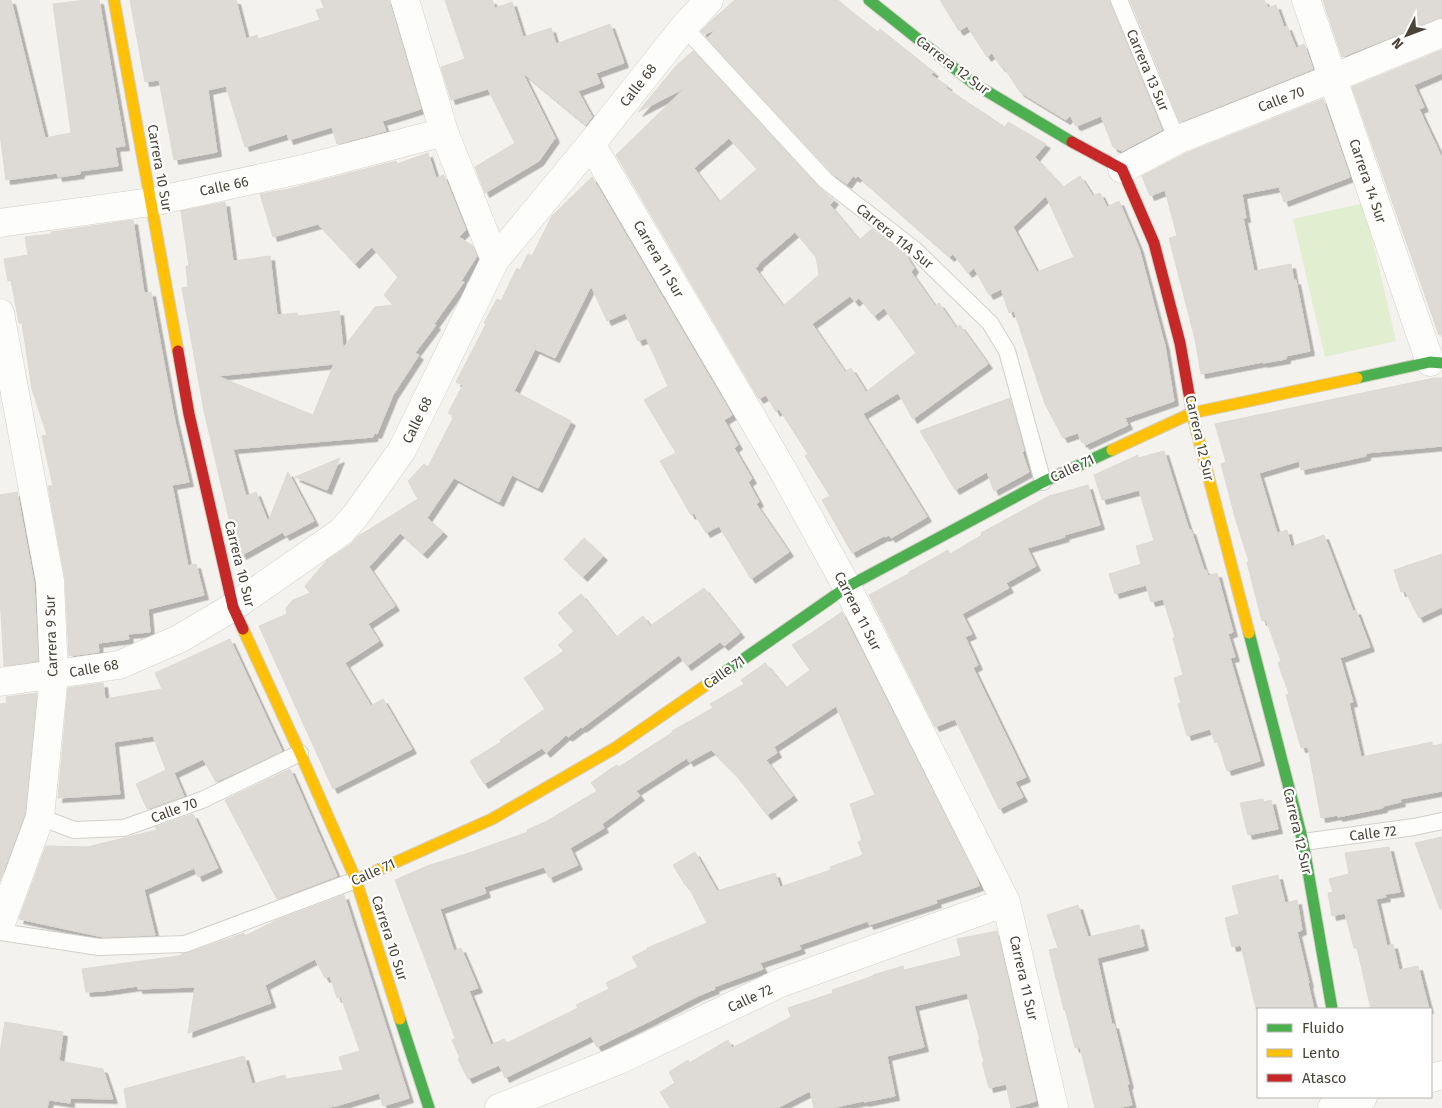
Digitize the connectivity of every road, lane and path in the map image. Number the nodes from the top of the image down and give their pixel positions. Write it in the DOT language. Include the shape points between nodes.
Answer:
graph roads {
  1 [pos="114,0"];
  2 [pos="405,0"];
  3 [pos="709,0"];
  4 [pos="869,0"];
  5 [pos="1119,0"];
  6 [pos="1306,0"];
  7 [pos="684,27"];
  8 [pos="1442,33"];
  9 [pos="1333,78"];
  10 [pos="444,132"];
  11 [pos="1177,140"];
  12 [pos="591,144"];
  13 [pos="1122,169"];
  14 [pos="151,202"];
  15 [pos="0,223"];
  16 [pos="495,260"];
  17 [pos="0,314"];
  18 [pos="1436,363"];
  19 [pos="1192,413"];
  20 [pos="1042,482"];
  21 [pos="847,587"];
  22 [pos="233,607"];
  23 [pos="54,675"];
  24 [pos="0,682"];
  25 [pos="300,753"];
  26 [pos="40,817"];
  27 [pos="1442,821"];
  28 [pos="1303,842"];
  29 [pos="356,880"];
  30 [pos="1006,902"];
  31 [pos="0,926"];
  32 [pos="0,932"];
  33 [pos="1332,1008"];
  34 [pos="429,1108"];
  35 [pos="499,1108"];
  36 [pos="1054,1108"];
  1 -- 14 [label="street, Carrera 10 Sur"];
  2 -- 10 [label="street"];
  3 -- 7 [label="street, Calle 68"];
  4 -- 13 [label="street, Carrera 12 Sur" via="973,83"];
  5 -- 11 [label="lane, Carrera 13 Sur"];
  6 -- 9 [label="street, Carrera 14 Sur"];
  7 -- 12 [label="street, Calle 68"];
  7 -- 20 [label="lane, Carrera 11A Sur" via="826,181 914,249 990,323 1007,351"];
  8 -- 9 [label="street, Calle 70"];
  9 -- 11 [label="street, Calle 70"];
  9 -- 18 [label="street, Carrera 14 Sur"];
  10 -- 14 [label="street, Calle 66" via="303,169"];
  10 -- 16 [label="street"];
  11 -- 13 [label="street, Calle 70"];
  12 -- 16 [label="street, Calle 68"];
  12 -- 21 [label="street, Carrera 11 Sur" via="781,467"];
  13 -- 19 [label="street, Carrera 12 Sur" via="1154,243 1180,343"];
  14 -- 15 [label="street, Calle 66"];
  14 -- 22 [label="street, Carrera 10 Sur" via="189,414"];
  16 -- 22 [label="street, Calle 68" via="402,450 356,515 341,532"];
  17 -- 23 [label="street, Carrera 9 Sur" via="50,581"];
  18 -- 19 [label="street, Calle 71"];
  19 -- 20 [label="street, Calle 71"];
  19 -- 28 [label="street, Carrera 12 Sur"];
  20 -- 21 [label="street, Calle 71"];
  21 -- 29 [label="street, Calle 71" via="615,748 492,819"];
  21 -- 30 [label="street, Carrera 11 Sur"];
  22 -- 23 [label="street, Calle 68" via="179,639 119,665"];
  22 -- 25 [label="street, Carrera 10 Sur"];
  23 -- 24 [label="street, Calle 68"];
  23 -- 26 [label="street, Carrera 9 Sur"];
  25 -- 26 [label="lane, Calle 70" via="202,800 124,828 74,830"];
  25 -- 29 [label="street, Carrera 10 Sur"];
  26 -- 31 [label="street, Carrera 9 Sur"];
  27 -- 28 [label="lane, Calle 72"];
  28 -- 33 [label="street, Carrera 12 Sur"];
  29 -- 32 [label="lane, Calle 71" via="185,944 99,947"];
  29 -- 34 [label="street, Carrera 10 Sur"];
  30 -- 35 [label="street, Calle 72" via="780,983 619,1060"];
  30 -- 36 [label="street, Carrera 11 Sur"];
}
